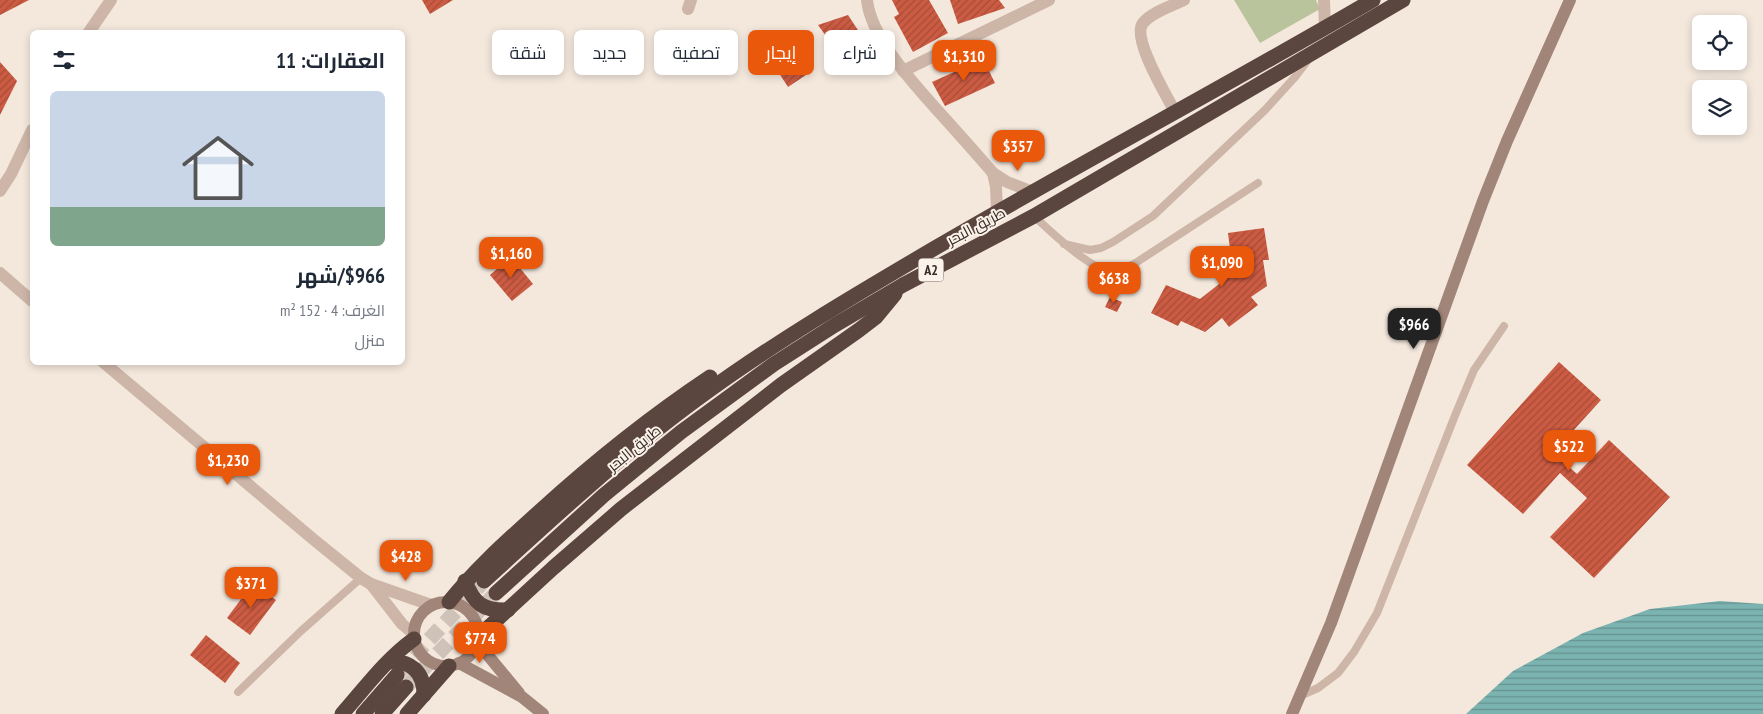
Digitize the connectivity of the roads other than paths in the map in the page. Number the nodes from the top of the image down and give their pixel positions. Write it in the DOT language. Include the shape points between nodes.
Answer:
graph roads {
  1 [pos="111,0"];
  2 [pos="866,0"];
  3 [pos="1049,0"];
  4 [pos="1184,0"];
  5 [pos="1324,0"];
  6 [pos="1403,0"];
  7 [pos="1570,0"];
  8 [pos="1366,1"];
  9 [pos="1163,4"];
  10 [pos="1325,28"];
  11 [pos="89,30"];
  12 [pos="1315,50"];
  13 [pos="903,71"];
  14 [pos="1176,112"];
  15 [pos="30,134"];
  16 [pos="993,172"];
  17 [pos="1258,183"];
  18 [pos="0,191"];
  19 [pos="1033,192"];
  20 [pos="997,212"];
  21 [pos="1034,216"];
  22 [pos="1064,244"];
  23 [pos="0,273"];
  24 [pos="903,286"];
  25 [pos="30,299"];
  26 [pos="848,299"];
  27 [pos="1504,326"];
  28 [pos="107,365"];
  29 [pos="366,581"];
  30 [pos="465,581"];
  31 [pos="484,581"];
  32 [pos="496,593"];
  33 [pos="449,602"];
  34 [pos="431,605"];
  35 [pos="508,610"];
  36 [pos="414,637"];
  37 [pos="478,640"];
  38 [pos="388,662"];
  39 [pos="454,664"];
  40 [pos="238,692"];
  41 [pos="424,694"];
  42 [pos="1300,696"];
  43 [pos="522,697"];
  44 [pos="342,714"];
  45 [pos="363,714"];
  46 [pos="382,714"];
  47 [pos="407,714"];
  48 [pos="543,714"];
  49 [pos="1292,714"];
  1 -- 11 [label="street"];
  2 -- 13 [label="street" via="876,28"];
  3 -- 13 [label="street"];
  4 -- 9 [label="street"];
  5 -- 10 [label="street"];
  6 -- 12 [label="highway, طريق البحر / A2"];
  7 -- 42 [label="main road" via="1483,201 1331,623"];
  8 -- 10 [label="highway, طريق البحر / A2"];
  9 -- 14 [label="street" via="1144,22 1140,36"];
  10 -- 14 [label="highway, طريق البحر / A2"];
  12 -- 21 [label="highway, طريق البحر / A2"];
  12 -- 22 [label="lane" via="1265,110 1152,216 1101,248 1090,250"];
  13 -- 16 [label="street"];
  14 -- 19 [label="highway, طريق البحر / A2"];
  15 -- 18 [label="street"];
  16 -- 19 [label="street" via="1007,182"];
  16 -- 20 [label="street"];
  17 -- 22 [label="lane" via="1122,270 1102,270"];
  19 -- 20 [label="highway, طريق البحر / A2"];
  20 -- 26 [label="highway, طريق البحر / A2"];
  21 -- 22 [label="lane"];
  21 -- 24 [label="highway, طريق البحر / A2"];
  23 -- 25 [label="street"];
  24 -- 32 [label="highway, طريق البحر / A2" via="774,364 681,432 604,495"];
  24 -- 35 [label="highway" via="876,317 668,471"];
  26 -- 30 [label="highway" via="772,337 682,396 570,484"];
  26 -- 31 [label="highway, طريق البحر / A2" via="734,373 658,428 579,493"];
  27 -- 42 [label="lane" via="1474,370 1377,614 1338,673"];
  28 -- 29 [label="street"];
  29 -- 34 [label="street"];
  29 -- 36 [label="street"];
  29 -- 40 [label="lane" via="301,631"];
  30 -- 33 [label="highway"];
  30 -- 35 [label="highway" via="479,605"];
  33 -- 34 [label="main road"];
  33 -- 37 [label="main road" via="467,609 474,617"];
  34 -- 36 [label="main road" via="416,622"];
  35 -- 37 [label="highway"];
  36 -- 38 [label="highway"];
  36 -- 39 [label="main road" via="417,648 430,662"];
  37 -- 39 [label="main road" via="467,658"];
  37 -- 43 [label="main road"];
  38 -- 41 [label="highway" via="401,661 417,671 423,679"];
  38 -- 44 [label="highway"];
  39 -- 41 [label="highway"];
  39 -- 43 [label="main road"];
  41 -- 47 [label="highway"];
  42 -- 49 [label="main road"];
  43 -- 48 [label="main road"];
  45 -- 46 [label="highway" via="401,681"];
}
